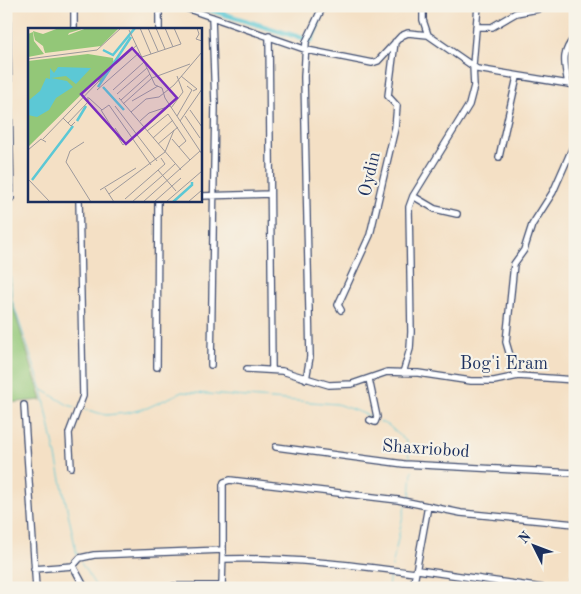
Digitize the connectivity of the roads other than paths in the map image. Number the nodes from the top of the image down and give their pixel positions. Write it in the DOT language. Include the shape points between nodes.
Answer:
graph roads {
  1 [pos="7,6"];
  2 [pos="74,6"];
  3 [pos="159,6"];
  4 [pos="180,6"];
  5 [pos="323,6"];
  6 [pos="423,6"];
  7 [pos="478,6"];
  8 [pos="538,9"];
  9 [pos="212,18"];
  10 [pos="476,27"];
  11 [pos="74,28"];
  12 [pos="159,28"];
  13 [pos="428,34"];
  14 [pos="269,35"];
  15 [pos="575,38"];
  16 [pos="396,41"];
  17 [pos="307,50"];
  18 [pos="473,65"];
  19 [pos="517,77"];
  20 [pos="572,85"];
  21 [pos="575,142"];
  22 [pos="499,157"];
  23 [pos="270,194"];
  24 [pos="201,196"];
  25 [pos="213,196"];
  26 [pos="413,196"];
  27 [pos="11,198"];
  28 [pos="79,201"];
  29 [pos="158,201"];
  30 [pos="457,214"];
  31 [pos="342,310"];
  32 [pos="211,365"];
  33 [pos="157,367"];
  34 [pos="247,369"];
  35 [pos="272,370"];
  36 [pos="403,373"];
  37 [pos="516,376"];
  38 [pos="306,379"];
  39 [pos="370,379"];
  40 [pos="575,380"];
  41 [pos="24,405"];
  42 [pos="370,420"];
  43 [pos="276,446"];
  44 [pos="70,467"];
  45 [pos="575,473"];
  46 [pos="428,506"];
  47 [pos="575,524"];
  48 [pos="222,550"];
  49 [pos="223,559"];
  50 [pos="73,566"];
  51 [pos="34,569"];
  52 [pos="417,572"];
  53 [pos="575,578"];
  54 [pos="174,586"];
  55 [pos="36,588"];
  56 [pos="85,588"];
  57 [pos="413,588"];
  58 [pos="543,588"];
  59 [pos="574,588"];
  1 -- 27 [label="street"];
  2 -- 11 [label="street"];
  3 -- 12 [label="street"];
  4 -- 9 [label="street"];
  5 -- 17 [label="street" via="307,39"];
  6 -- 13 [label="street"];
  7 -- 10 [label="street"];
  8 -- 10 [label="street" via="516,13 492,28"];
  9 -- 14 [label="street"];
  9 -- 25 [label="street" via="215,104"];
  10 -- 18 [label="street"];
  13 -- 16 [label="street" via="408,34"];
  13 -- 18 [label="street"];
  14 -- 17 [label="street"];
  14 -- 23 [label="street"];
  15 -- 20 [label="street" via="567,46 564,56"];
  16 -- 17 [label="street" via="378,62 372,63"];
  16 -- 31 [label="street, Oydin" via="388,96 397,106 395,128 370,235 338,306"];
  17 -- 38 [label="street" via="304,78 310,357"];
  18 -- 19 [label="street" via="477,69"];
  18 -- 26 [label="street" via="474,86 469,105"];
  19 -- 20 [label="street"];
  19 -- 22 [label="street"];
  21 -- 37 [label="street" via="553,192 532,224 524,250 514,264 506,342"];
  23 -- 25 [label="street"];
  23 -- 35 [label="street"];
  24 -- 25 [label="street"];
  25 -- 32 [label="street"];
  26 -- 30 [label="street" via="435,209"];
  26 -- 36 [label="street" via="409,207 411,332"];
  28 -- 44 [label="street" via="84,396 69,433"];
  29 -- 33 [label="street"];
  34 -- 35 [label="street, Bog'i Eram"];
  35 -- 38 [label="street, Bog'i Eram"];
  36 -- 37 [label="street, Bog'i Eram" via="494,381"];
  36 -- 39 [label="street, Bog'i Eram" via="387,372"];
  37 -- 40 [label="street, Bog'i Eram"];
  38 -- 39 [label="street, Bog'i Eram" via="329,385"];
  39 -- 42 [label="street" via="376,417 375,422"];
  41 -- 51 [label="street"];
  43 -- 45 [label="street, Shaxriobod" via="404,464"];
  46 -- 47 [label="street" via="461,513"];
  46 -- 48 [label="street" via="228,480 223,485"];
  46 -- 52 [label="street"];
  48 -- 49 [label="street"];
  48 -- 50 [label="street" via="94,555 80,558"];
  49 -- 52 [label="street" via="249,558"];
  49 -- 54 [label="street" via="222,586"];
  50 -- 51 [label="street"];
  50 -- 56 [label="street"];
  51 -- 55 [label="street"];
  52 -- 57 [label="street"];
  52 -- 58 [label="street"];
  53 -- 59 [label="street"];
}
